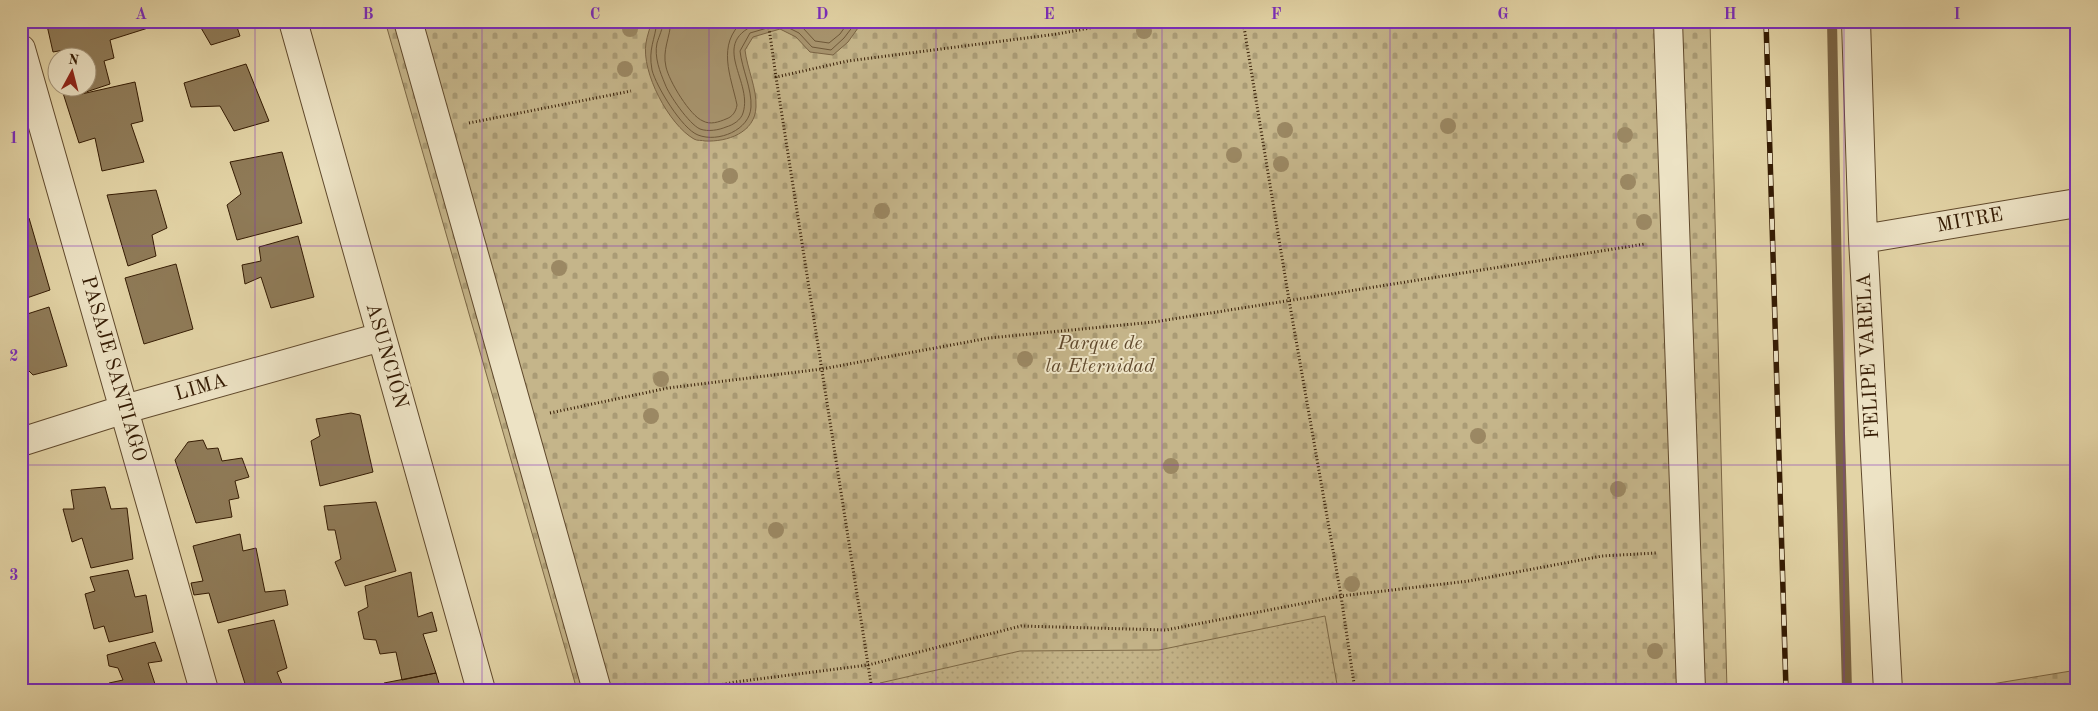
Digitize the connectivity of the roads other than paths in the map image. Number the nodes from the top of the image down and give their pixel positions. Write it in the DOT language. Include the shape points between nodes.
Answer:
graph roads {
  1 [pos="293,21"];
  2 [pos="408,21"];
  3 [pos="1668,21"];
  4 [pos="1856,21"];
  5 [pos="21,49"];
  6 [pos="2077,203"];
  7 [pos="1863,239"];
  8 [pos="381,337"];
  9 [pos="125,409"];
  10 [pos="21,442"];
  11 [pos="204,690"];
  12 [pos="481,690"];
  13 [pos="597,690"];
  14 [pos="1692,690"];
  15 [pos="1888,690"];
  1 -- 8 [label="street, ASUNCIÓN"];
  2 -- 13 [label="street"];
  3 -- 14 [label="street"];
  4 -- 7 [label="street, FELIPE VARELA"];
  5 -- 9 [label="street, PASAJE SANTIAGO"];
  6 -- 7 [label="street, MITRE"];
  7 -- 15 [label="street, FELIPE VARELA"];
  8 -- 9 [label="street, LIMA"];
  8 -- 12 [label="street, ASUNCIÓN"];
  9 -- 10 [label="street, LIMA"];
  9 -- 11 [label="street, PASAJE SANTIAGO"];
}
